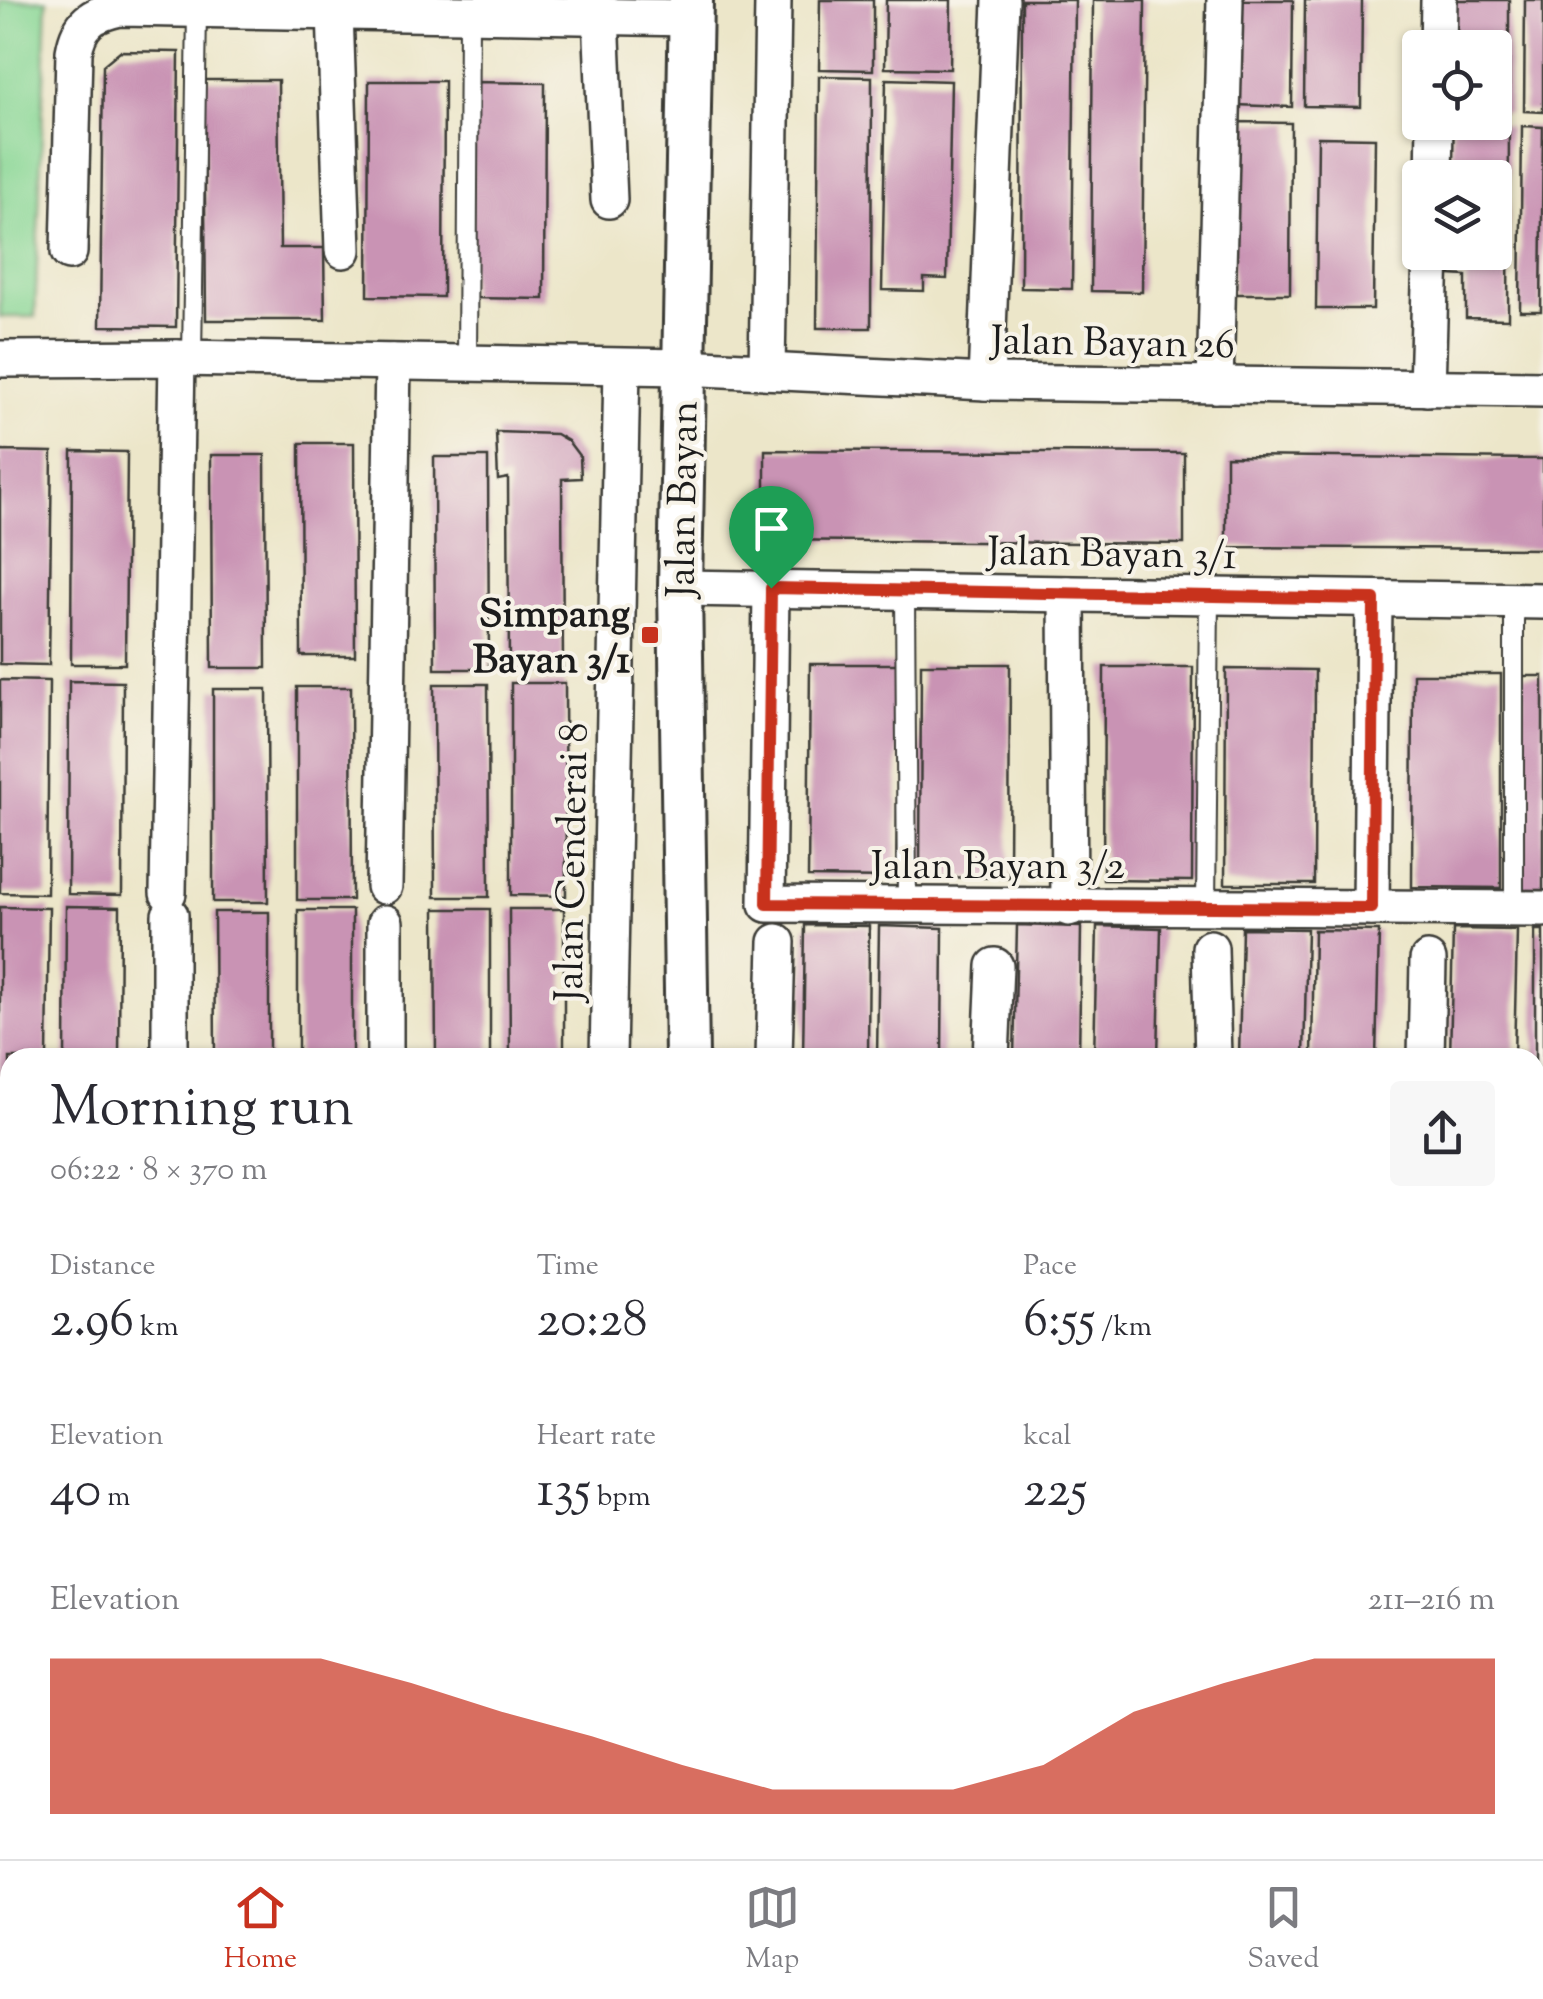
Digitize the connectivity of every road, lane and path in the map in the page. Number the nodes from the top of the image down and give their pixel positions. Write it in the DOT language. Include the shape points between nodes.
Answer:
graph roads {
  1 [pos="774,0"];
  2 [pos="1001,0"];
  3 [pos="1225,0"];
  4 [pos="1440,0"];
  5 [pos="197,9"];
  6 [pos="691,9"];
  7 [pos="335,11"];
  8 [pos="469,12"];
  9 [pos="601,15"];
  10 [pos="1439,30"];
  11 [pos="609,200"];
  12 [pos="344,250"];
  13 [pos="68,252"];
  14 [pos="1430,270"];
  15 [pos="185,358"];
  16 [pos="0,359"];
  17 [pos="392,362"];
  18 [pos="468,364"];
  19 [pos="683,366"];
  20 [pos="622,367"];
  21 [pos="767,371"];
  22 [pos="986,382"];
  23 [pos="1214,385"];
  24 [pos="1427,388"];
  25 [pos="1543,389"];
  26 [pos="680,588"];
  27 [pos="771,588"];
  28 [pos="905,592"];
  29 [pos="1067,594"];
  30 [pos="1208,596"];
  31 [pos="1374,599"];
  32 [pos="1528,601"];
  33 [pos="384,886"];
  34 [pos="907,907"];
  35 [pos="1070,908"];
  36 [pos="1206,908"];
  37 [pos="1372,908"];
  38 [pos="1528,909"];
  39 [pos="384,923"];
  40 [pos="776,942"];
  41 [pos="1210,948"];
  42 [pos="1428,960"];
  43 [pos="995,966"];
  44 [pos="170,1048"];
  45 [pos="385,1048"];
  46 [pos="608,1048"];
  47 [pos="686,1048"];
  48 [pos="774,1048"];
  49 [pos="991,1048"];
  50 [pos="1213,1048"];
  51 [pos="1426,1048"];
  1 -- 21 [label="street"];
  2 -- 22 [label="street"];
  3 -- 23 [label="street"];
  4 -- 10 [label="street"];
  5 -- 7 [label="street"];
  5 -- 13 [label="street" via="120,8 86,20 77,35"];
  5 -- 15 [label="lane"];
  6 -- 9 [label="street"];
  6 -- 19 [label="street, Jalan Bayan"];
  7 -- 8 [label="street"];
  7 -- 12 [label="street"];
  8 -- 9 [label="street"];
  8 -- 18 [label="lane"];
  9 -- 11 [label="street"];
  14 -- 24 [label="street"];
  15 -- 16 [label="street, Jalan Bayan 26"];
  15 -- 17 [label="street, Jalan Bayan 26"];
  15 -- 44 [label="street"];
  17 -- 18 [label="street, Jalan Bayan 26"];
  17 -- 33 [label="street"];
  18 -- 20 [label="street, Jalan Bayan 26"];
  19 -- 20 [label="street, Jalan Bayan 26"];
  19 -- 21 [label="street, Jalan Bayan 26"];
  19 -- 26 [label="street, Jalan Bayan"];
  20 -- 46 [label="street, Jalan Cenderai 8"];
  21 -- 22 [label="street, Jalan Bayan 26"];
  22 -- 23 [label="street, Jalan Bayan 26"];
  23 -- 24 [label="street, Jalan Bayan 26"];
  24 -- 25 [label="street, Jalan Bayan 26"];
  26 -- 27 [label="street, Jalan Bayan 3/1"];
  26 -- 47 [label="street, Jalan Bayan"];
  27 -- 28 [label="street, Jalan Bayan 3/1"];
  27 -- 34 [label="street, Jalan Bayan 3/2" via="767,904"];
  28 -- 29 [label="street, Jalan Bayan 3/1"];
  28 -- 34 [label="lane"];
  29 -- 30 [label="street, Jalan Bayan 3/1"];
  29 -- 35 [label="street"];
  30 -- 31 [label="street, Jalan Bayan 3/1"];
  30 -- 36 [label="lane"];
  31 -- 32 [label="street, Jalan Bayan 3/1"];
  31 -- 37 [label="street"];
  32 -- 38 [label="lane"];
  34 -- 35 [label="street, Jalan Bayan 3/2"];
  35 -- 36 [label="street, Jalan Bayan 3/2"];
  36 -- 37 [label="street, Jalan Bayan 3/2"];
  37 -- 38 [label="street, Jalan Bayan 3/2"];
  39 -- 45 [label="street"];
  40 -- 48 [label="street"];
  41 -- 50 [label="street"];
  42 -- 51 [label="street"];
  43 -- 49 [label="street"];
}
